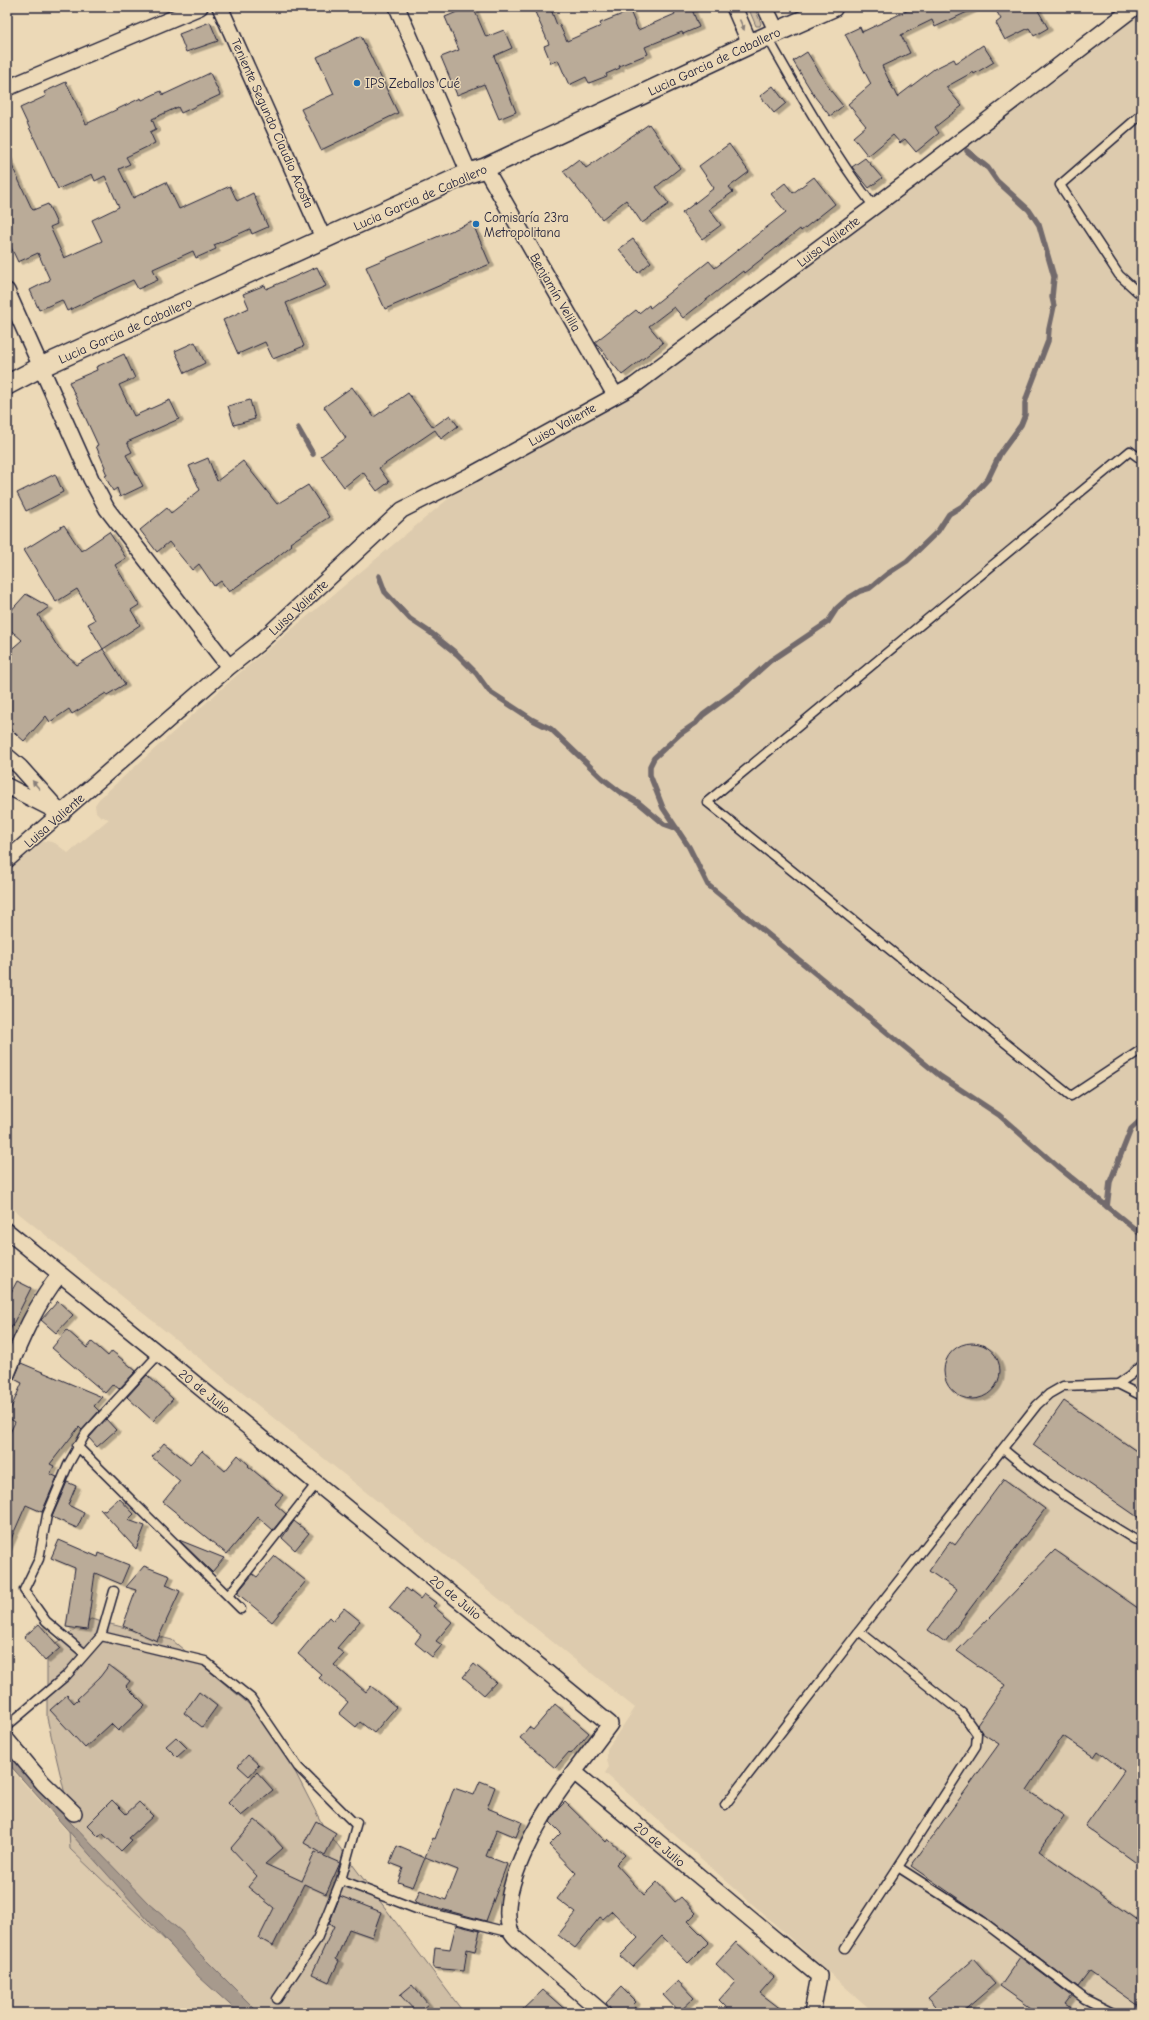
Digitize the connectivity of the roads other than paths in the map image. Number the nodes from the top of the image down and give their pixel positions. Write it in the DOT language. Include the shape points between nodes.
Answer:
graph roads {
  1 [pos="200,7"];
  2 [pos="220,7"];
  3 [pos="397,7"];
  4 [pos="734,7"];
  5 [pos="765,7"];
  6 [pos="833,7"];
  7 [pos="1135,7"];
  8 [pos="764,37"];
  9 [pos="7,88"];
  10 [pos="1142,114"];
  11 [pos="477,171"];
  12 [pos="874,207"];
  13 [pos="324,240"];
  14 [pos="7,291"];
  15 [pos="1142,296"];
  16 [pos="41,367"];
  17 [pos="7,385"];
  18 [pos="615,395"];
  19 [pos="1142,460"];
  20 [pos="229,666"];
  21 [pos="7,756"];
  22 [pos="7,786"];
  23 [pos="62,814"];
  24 [pos="7,860"];
  25 [pos="1142,1048"];
  26 [pos="7,1231"];
  27 [pos="60,1274"];
  28 [pos="159,1354"];
  29 [pos="1142,1364"];
  30 [pos="7,1374"];
  31 [pos="1118,1384"];
  32 [pos="1142,1396"];
  33 [pos="77,1446"];
  34 [pos="1003,1449"];
  35 [pos="317,1483"];
  36 [pos="1142,1542"];
  37 [pos="114,1591"];
  38 [pos="228,1596"];
  39 [pos="241,1609"];
  40 [pos="859,1631"];
  41 [pos="101,1636"];
  42 [pos="85,1654"];
  43 [pos="7,1726"];
  44 [pos="7,1740"];
  45 [pos="574,1772"];
  46 [pos="725,1805"];
  47 [pos="74,1813"];
  48 [pos="898,1867"];
  49 [pos="342,1880"];
  50 [pos="510,1930"];
  51 [pos="845,1948"];
  52 [pos="277,1999"];
  53 [pos="602,2013"];
  54 [pos="812,2013"];
  55 [pos="1113,2013"];
  1 -- 9 [label="street"];
  2 -- 13 [label="street, Teniente Segundo Claudio Acosta"];
  3 -- 11 [label="street, Benjamín Velilla"];
  4 -- 8 [label="street, one-way"];
  5 -- 8 [label="street"];
  6 -- 8 [label="street, Lucia Garcia de Caballero"];
  7 -- 12 [label="street, Luisa Valiente"];
  8 -- 11 [label="street, Lucia Garcia de Caballero"];
  8 -- 12 [label="lane" via="851,177"];
  10 -- 15 [label="lane" via="1060,185 1119,275"];
  11 -- 13 [label="street, Lucia Garcia de Caballero"];
  11 -- 18 [label="street, Benjamín Velilla"];
  12 -- 18 [label="street, Luisa Valiente" via="635,384"];
  13 -- 16 [label="street, Lucia Garcia de Caballero"];
  14 -- 16 [label="street"];
  16 -- 17 [label="street, Lucia Garcia de Caballero"];
  16 -- 20 [label="street" via="107,509"];
  18 -- 20 [label="street, Luisa Valiente" via="473,474 402,510 258,644"];
  19 -- 25 [label="lane" via="1130,451 707,802 1071,1096"];
  20 -- 23 [label="street, Luisa Valiente"];
  23 -- 21 [label="street, one-way"];
  22 -- 23 [label="street"];
  23 -- 24 [label="street, Luisa Valiente"];
  26 -- 27 [label="street, 20 de Julio"];
  27 -- 28 [label="street, 20 de Julio"];
  27 -- 30 [label="street" via="34,1315"];
  28 -- 33 [label="lane" via="86,1432"];
  28 -- 35 [label="street, 20 de Julio"];
  29 -- 31 [label="lane"];
  31 -- 32 [label="lane"];
  31 -- 34 [label="lane" via="1063,1386 1037,1405"];
  33 -- 38 [label="lane"];
  33 -- 42 [label="lane" via="47,1515 39,1559 24,1590 46,1621"];
  34 -- 36 [label="lane" via="1032,1474 1065,1497"];
  34 -- 40 [label="lane"];
  35 -- 38 [label="lane"];
  35 -- 45 [label="street, 20 de Julio" via="610,1724"];
  37 -- 41 [label="lane"];
  38 -- 39 [label="lane"];
  40 -- 46 [label="lane"];
  40 -- 48 [label="lane" via="962,1713 978,1734 976,1746"];
  41 -- 42 [label="lane"];
  41 -- 49 [label="lane" via="205,1661 251,1698 298,1767 356,1823"];
  42 -- 43 [label="lane" via="67,1675"];
  44 -- 47 [label="street" via="43,1783"];
  45 -- 50 [label="street" via="558,1791 540,1821 514,1877 508,1913"];
  45 -- 54 [label="street, 20 de Julio" via="819,1976"];
  48 -- 51 [label="lane"];
  48 -- 55 [label="lane" via="982,1921 1085,1999"];
  49 -- 50 [label="lane" via="420,1910 504,1931"];
  49 -- 52 [label="lane" via="317,1939"];
  50 -- 53 [label="street"];
}
